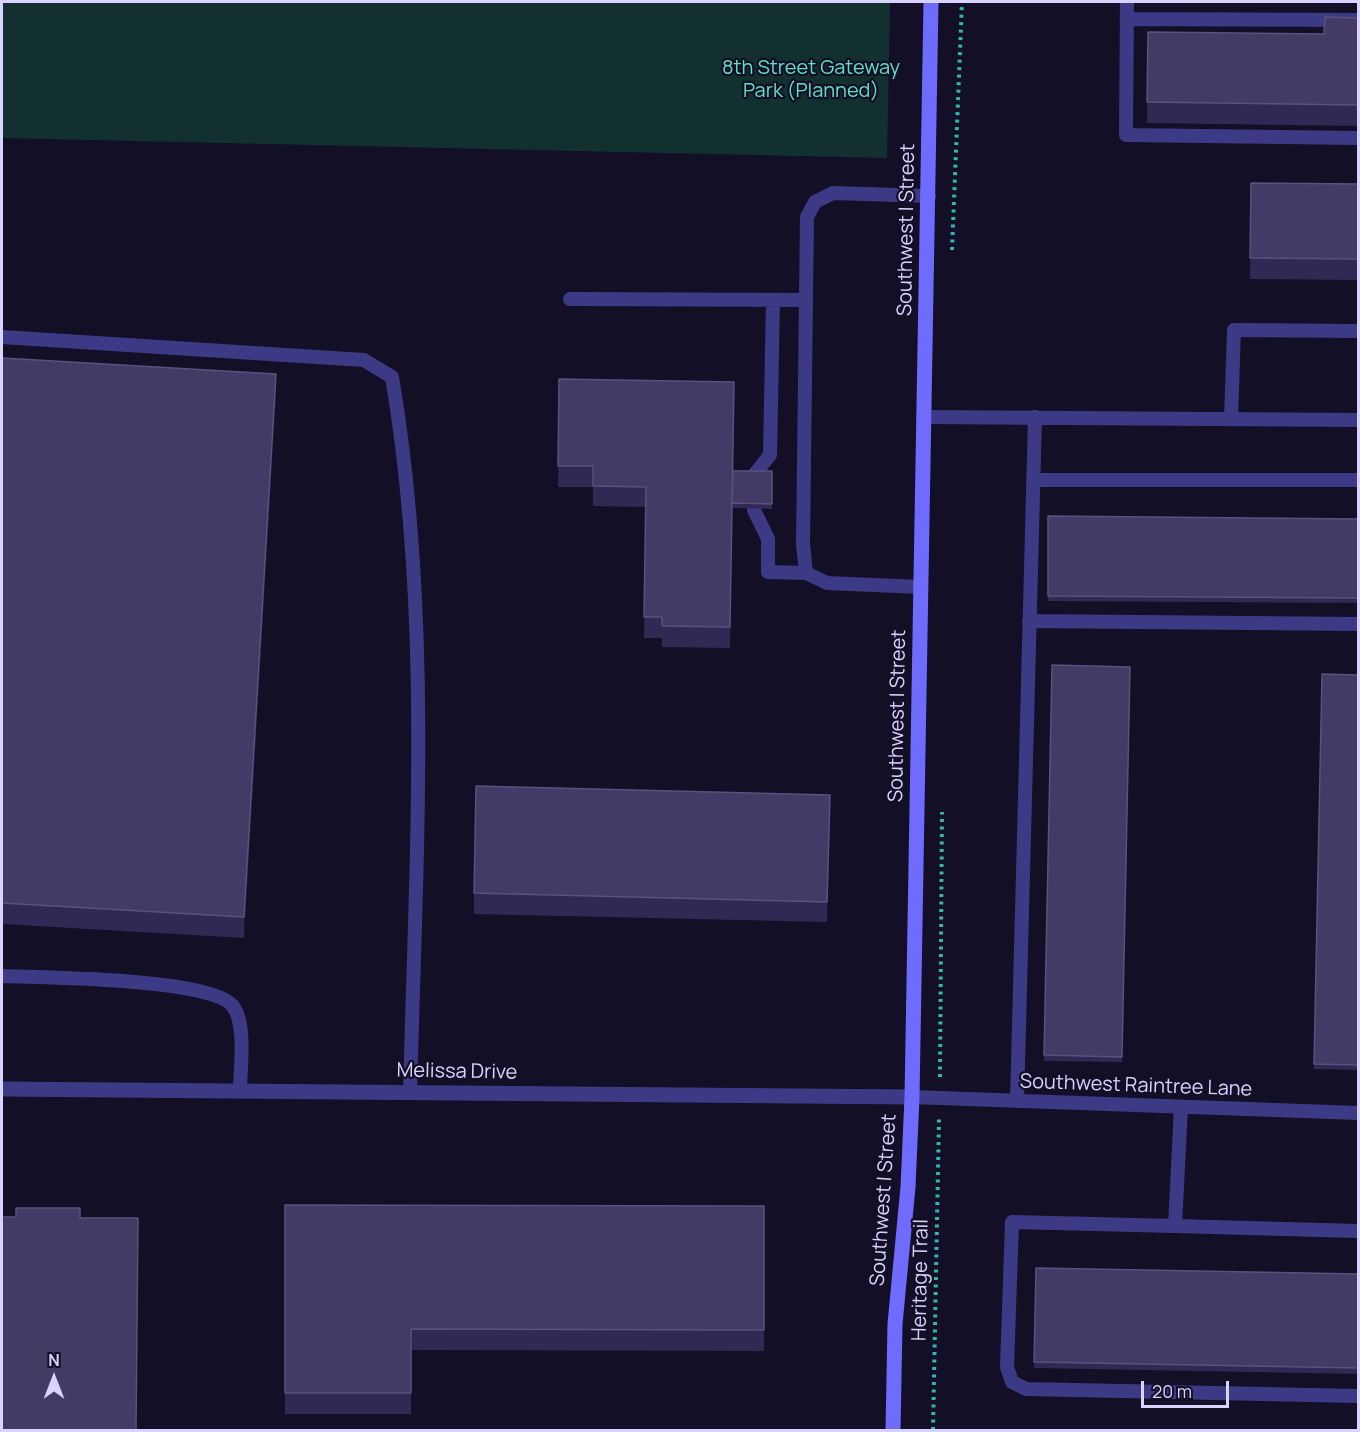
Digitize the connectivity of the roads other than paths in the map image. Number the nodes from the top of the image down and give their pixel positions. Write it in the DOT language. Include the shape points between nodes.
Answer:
graph roads {
  1 [pos="931,2"];
  2 [pos="1127,2"];
  3 [pos="1126,19"];
  4 [pos="1359,20"];
  5 [pos="1359,138"];
  6 [pos="929,196"];
  7 [pos="570,298"];
  8 [pos="773,300"];
  9 [pos="806,300"];
  10 [pos="1359,331"];
  11 [pos="2,337"];
  12 [pos="923,417"];
  13 [pos="1035,417"];
  14 [pos="1231,419"];
  15 [pos="1359,420"];
  16 [pos="1033,480"];
  17 [pos="1359,480"];
  18 [pos="806,573"];
  19 [pos="921,587"];
  20 [pos="1029,621"];
  21 [pos="1359,624"];
  22 [pos="2,976"];
  23 [pos="2,1089"];
  24 [pos="240,1091"];
  25 [pos="410,1093"];
  26 [pos="912,1097"];
  27 [pos="1017,1101"];
  28 [pos="1181,1107"];
  29 [pos="1359,1113"];
  30 [pos="1175,1226"];
  31 [pos="1359,1231"];
  32 [pos="1359,1396"];
  33 [pos="893,1431"];
  1 -- 6 [label="main road, Southwest I Street"];
  2 -- 3 [label="lane"];
  3 -- 4 [label="lane"];
  3 -- 5 [label="lane" via="1126,135"];
  6 -- 9 [label="lane" via="833,193 814,202 807,217"];
  6 -- 12 [label="main road, Southwest I Street"];
  7 -- 8 [label="lane"];
  8 -- 9 [label="lane"];
  8 -- 18 [label="lane" via="771,455 754,475 754,510 768,539 768,572"];
  9 -- 18 [label="lane" via="802,544"];
  10 -- 14 [label="lane" via="1234,330"];
  11 -- 25 [label="lane" via="364,360 392,377 416,574 417,822"];
  12 -- 13 [label="lane"];
  12 -- 19 [label="main road, Southwest I Street"];
  13 -- 14 [label="lane"];
  13 -- 16 [label="lane"];
  14 -- 15 [label="lane"];
  16 -- 17 [label="lane"];
  16 -- 20 [label="lane"];
  18 -- 19 [label="lane" via="826,583"];
  19 -- 26 [label="main road, Southwest I Street"];
  20 -- 21 [label="lane"];
  20 -- 27 [label="lane"];
  22 -- 24 [label="lane" via="138,983 215,994 233,1006 242,1029"];
  23 -- 24 [label="street, Melissa Drive"];
  24 -- 25 [label="street, Melissa Drive"];
  25 -- 26 [label="street, Melissa Drive"];
  26 -- 27 [label="lane, Southwest Raintree Lane"];
  26 -- 33 [label="main road, Southwest I Street" via="896,1324"];
  27 -- 28 [label="lane, Southwest Raintree Lane"];
  28 -- 29 [label="lane, Southwest Raintree Lane"];
  28 -- 30 [label="lane"];
  30 -- 31 [label="lane"];
  30 -- 32 [label="lane" via="1012,1222 1007,1367 1012,1382 1026,1389"];
}
